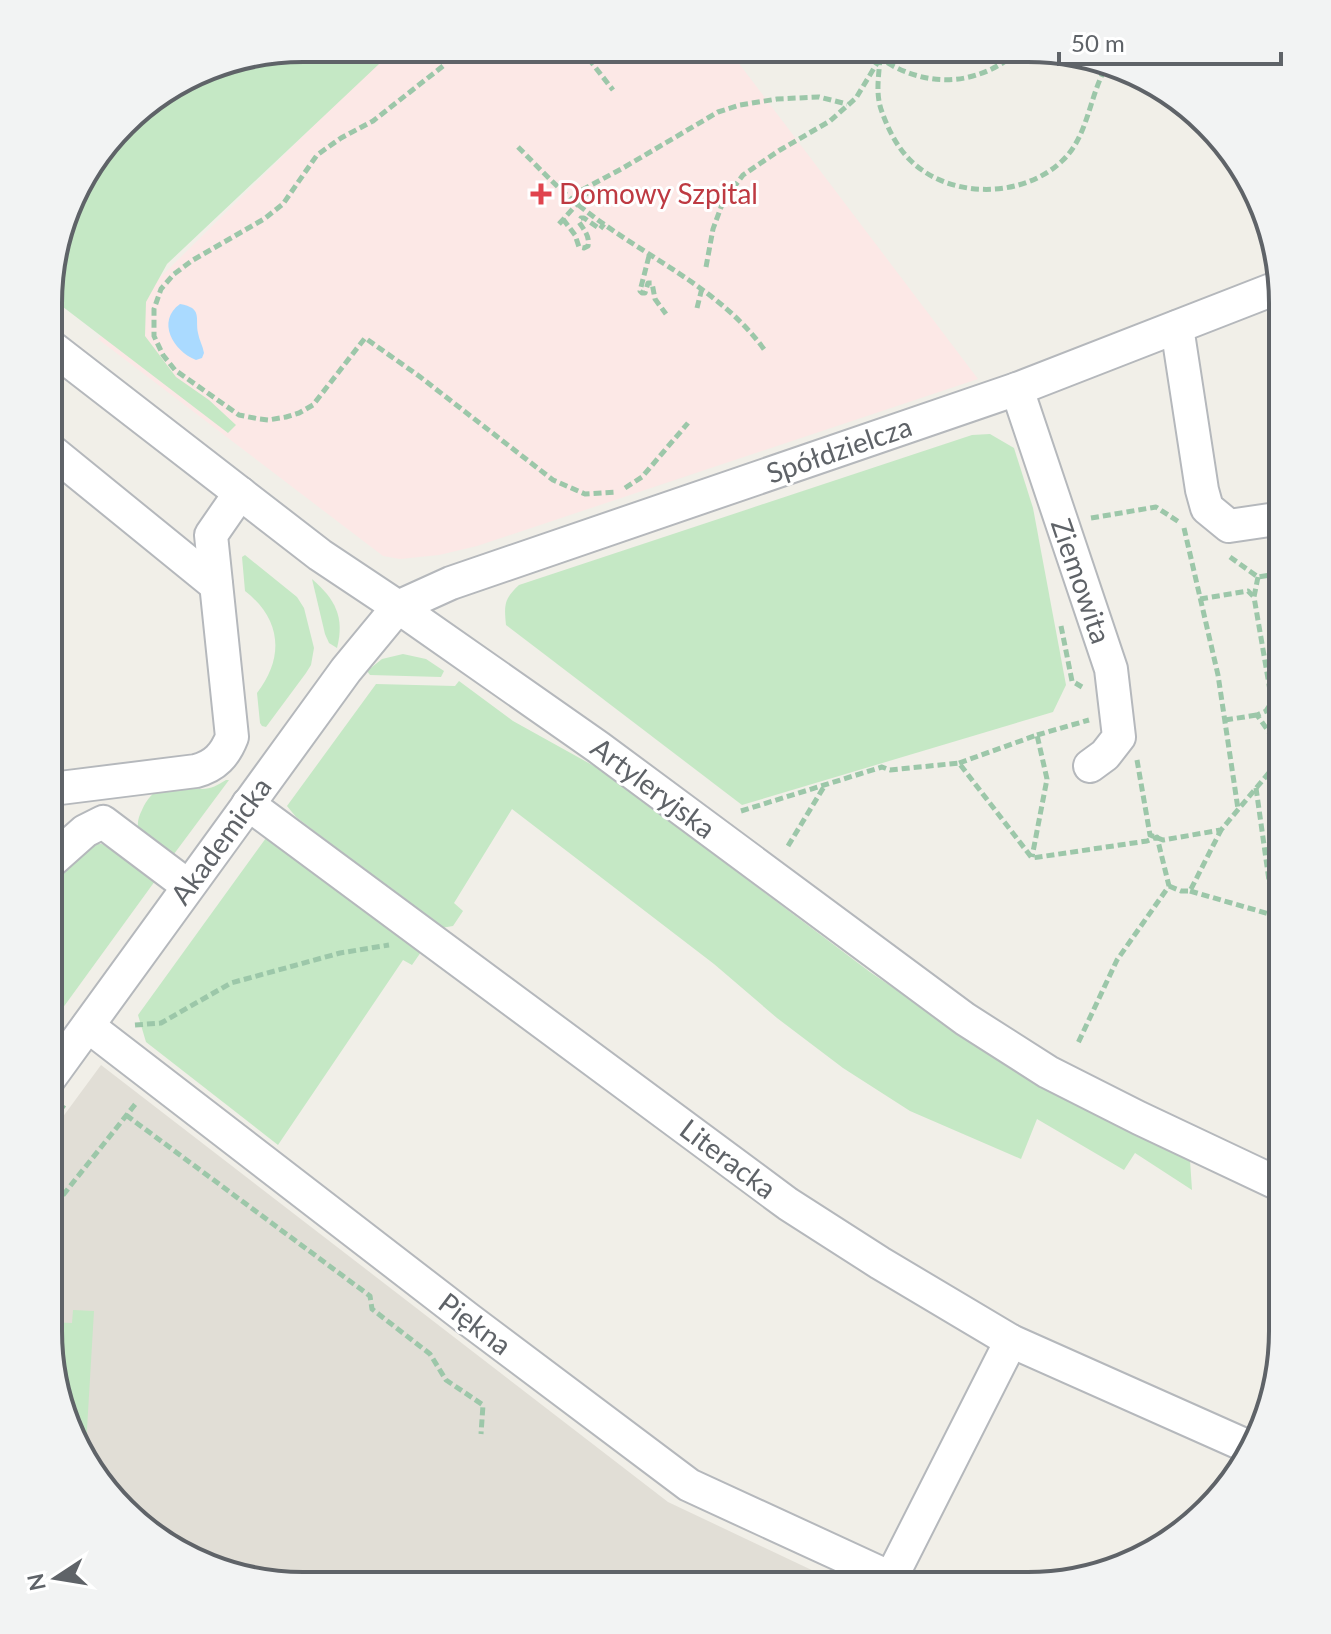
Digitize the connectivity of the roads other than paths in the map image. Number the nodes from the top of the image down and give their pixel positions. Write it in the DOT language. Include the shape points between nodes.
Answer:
graph roads {
  1 [pos="1268,291"];
  2 [pos="1177,327"];
  3 [pos="62,355"];
  4 [pos="1017,389"];
  5 [pos="62,460"];
  6 [pos="240,493"];
  7 [pos="1269,520"];
  8 [pos="216,585"];
  9 [pos="398,607"];
  10 [pos="1090,766"];
  11 [pos="98,783"];
  12 [pos="62,788"];
  13 [pos="248,804"];
  14 [pos="103,822"];
  15 [pos="62,851"];
  16 [pos="188,886"];
  17 [pos="88,1026"];
  18 [pos="62,1061"];
  19 [pos="1268,1179"];
  20 [pos="1011,1341"];
  21 [pos="1240,1443"];
  22 [pos="867,1571"];
  23 [pos="896,1571"];
  1 -- 2 [label="street, Spółdzielcza"];
  2 -- 4 [label="street, Spółdzielcza"];
  2 -- 7 [label="street" via="1207,508 1229,526"];
  3 -- 6 [label="street, Artyleryjska"];
  4 -- 9 [label="street, Spółdzielcza" via="485,571"];
  4 -- 10 [label="street, Ziemowita" via="1111,669 1119,737"];
  5 -- 8 [label="street"];
  6 -- 8 [label="street" via="211,535"];
  6 -- 9 [label="street, Artyleryjska"];
  8 -- 11 [label="street" via="232,737 227,749 209,767 196,771"];
  9 -- 13 [label="street, Akademicka"];
  9 -- 19 [label="street, Artyleryjska" via="598,747 965,1019 1048,1072"];
  11 -- 12 [label="street"];
  11 -- 14 [label="street"];
  13 -- 16 [label="street, Akademicka"];
  13 -- 20 [label="street, Literacka" via="788,1204"];
  14 -- 15 [label="street"];
  14 -- 16 [label="street"];
  16 -- 17 [label="street, Akademicka"];
  17 -- 18 [label="street, Akademicka"];
  17 -- 22 [label="street, Piękna" via="689,1485"];
  20 -- 21 [label="street, Literacka"];
  20 -- 23 [label="street"];
}
